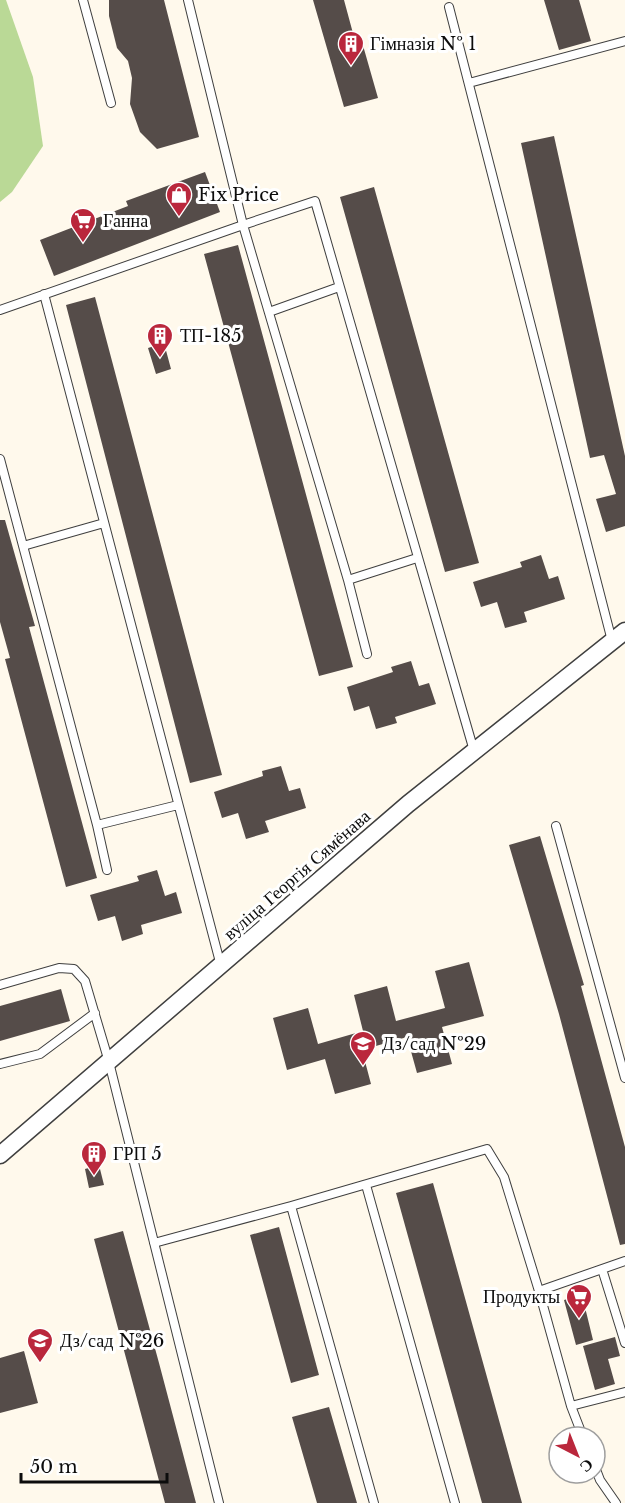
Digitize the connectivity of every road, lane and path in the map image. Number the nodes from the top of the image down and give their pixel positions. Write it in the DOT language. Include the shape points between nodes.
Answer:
graph roads {
  1 [pos="83,0"];
  2 [pos="188,0"];
  3 [pos="449,7"];
  4 [pos="625,41"];
  5 [pos="469,83"];
  6 [pos="111,103"];
  7 [pos="243,225"];
  8 [pos="339,288"];
  9 [pos="44,294"];
  10 [pos="0,310"];
  11 [pos="269,312"];
  12 [pos="0,459"];
  13 [pos="104,523"];
  14 [pos="23,546"];
  15 [pos="417,558"];
  16 [pos="348,580"];
  17 [pos="619,636"];
  18 [pos="367,654"];
  19 [pos="474,751"];
  20 [pos="178,805"];
  21 [pos="97,825"];
  22 [pos="556,826"];
  23 [pos="107,870"];
  24 [pos="221,967"];
  25 [pos="0,985"];
  26 [pos="95,1013"];
  27 [pos="109,1062"];
  28 [pos="0,1064"];
  29 [pos="625,1078"];
  30 [pos="0,1155"];
  31 [pos="366,1185"];
  32 [pos="291,1206"];
  33 [pos="154,1243"];
  34 [pos="625,1261"];
  35 [pos="602,1269"];
  36 [pos="539,1291"];
  37 [pos="625,1343"];
  38 [pos="625,1392"];
  39 [pos="571,1406"];
  40 [pos="578,1425"];
  41 [pos="603,1485"];
  42 [pos="219,1503"];
  43 [pos="374,1503"];
  44 [pos="455,1503"];
  45 [pos="616,1503"];
  1 -- 6 [label="lane"];
  2 -- 7 [label="lane"];
  3 -- 5 [label="lane"];
  4 -- 5 [label="lane"];
  5 -- 17 [label="lane"];
  7 -- 8 [label="lane" via="315,201"];
  7 -- 9 [label="lane"];
  7 -- 11 [label="lane"];
  8 -- 11 [label="lane"];
  8 -- 15 [label="lane"];
  9 -- 10 [label="lane"];
  9 -- 13 [label="lane"];
  11 -- 16 [label="lane"];
  12 -- 14 [label="lane"];
  13 -- 14 [label="lane"];
  13 -- 20 [label="lane"];
  14 -- 21 [label="lane"];
  15 -- 16 [label="lane"];
  15 -- 19 [label="lane"];
  16 -- 18 [label="lane"];
  17 -- 19 [label="street, вуліца Георгія Сямёнава"];
  19 -- 24 [label="street, вуліца Георгія Сямёнава"];
  20 -- 21 [label="lane"];
  20 -- 24 [label="lane"];
  21 -- 23 [label="lane"];
  22 -- 29 [label="lane"];
  24 -- 27 [label="street, вуліца Георгія Сямёнава"];
  25 -- 26 [label="lane" via="60,968 74,969 85,981"];
  26 -- 27 [label="lane"];
  26 -- 28 [label="lane" via="40,1054"];
  27 -- 30 [label="street, вуліца Георгія Сямёнава"];
  27 -- 33 [label="lane"];
  31 -- 32 [label="lane"];
  31 -- 36 [label="lane" via="487,1149 504,1177"];
  31 -- 44 [label="lane"];
  32 -- 33 [label="lane"];
  32 -- 43 [label="lane"];
  33 -- 42 [label="lane"];
  34 -- 35 [label="lane"];
  35 -- 36 [label="lane"];
  35 -- 37 [label="lane"];
  36 -- 39 [label="lane"];
  38 -- 39 [label="lane"];
  39 -- 40 [label="lane"];
  41 -- 45 [label="lane"];
}
